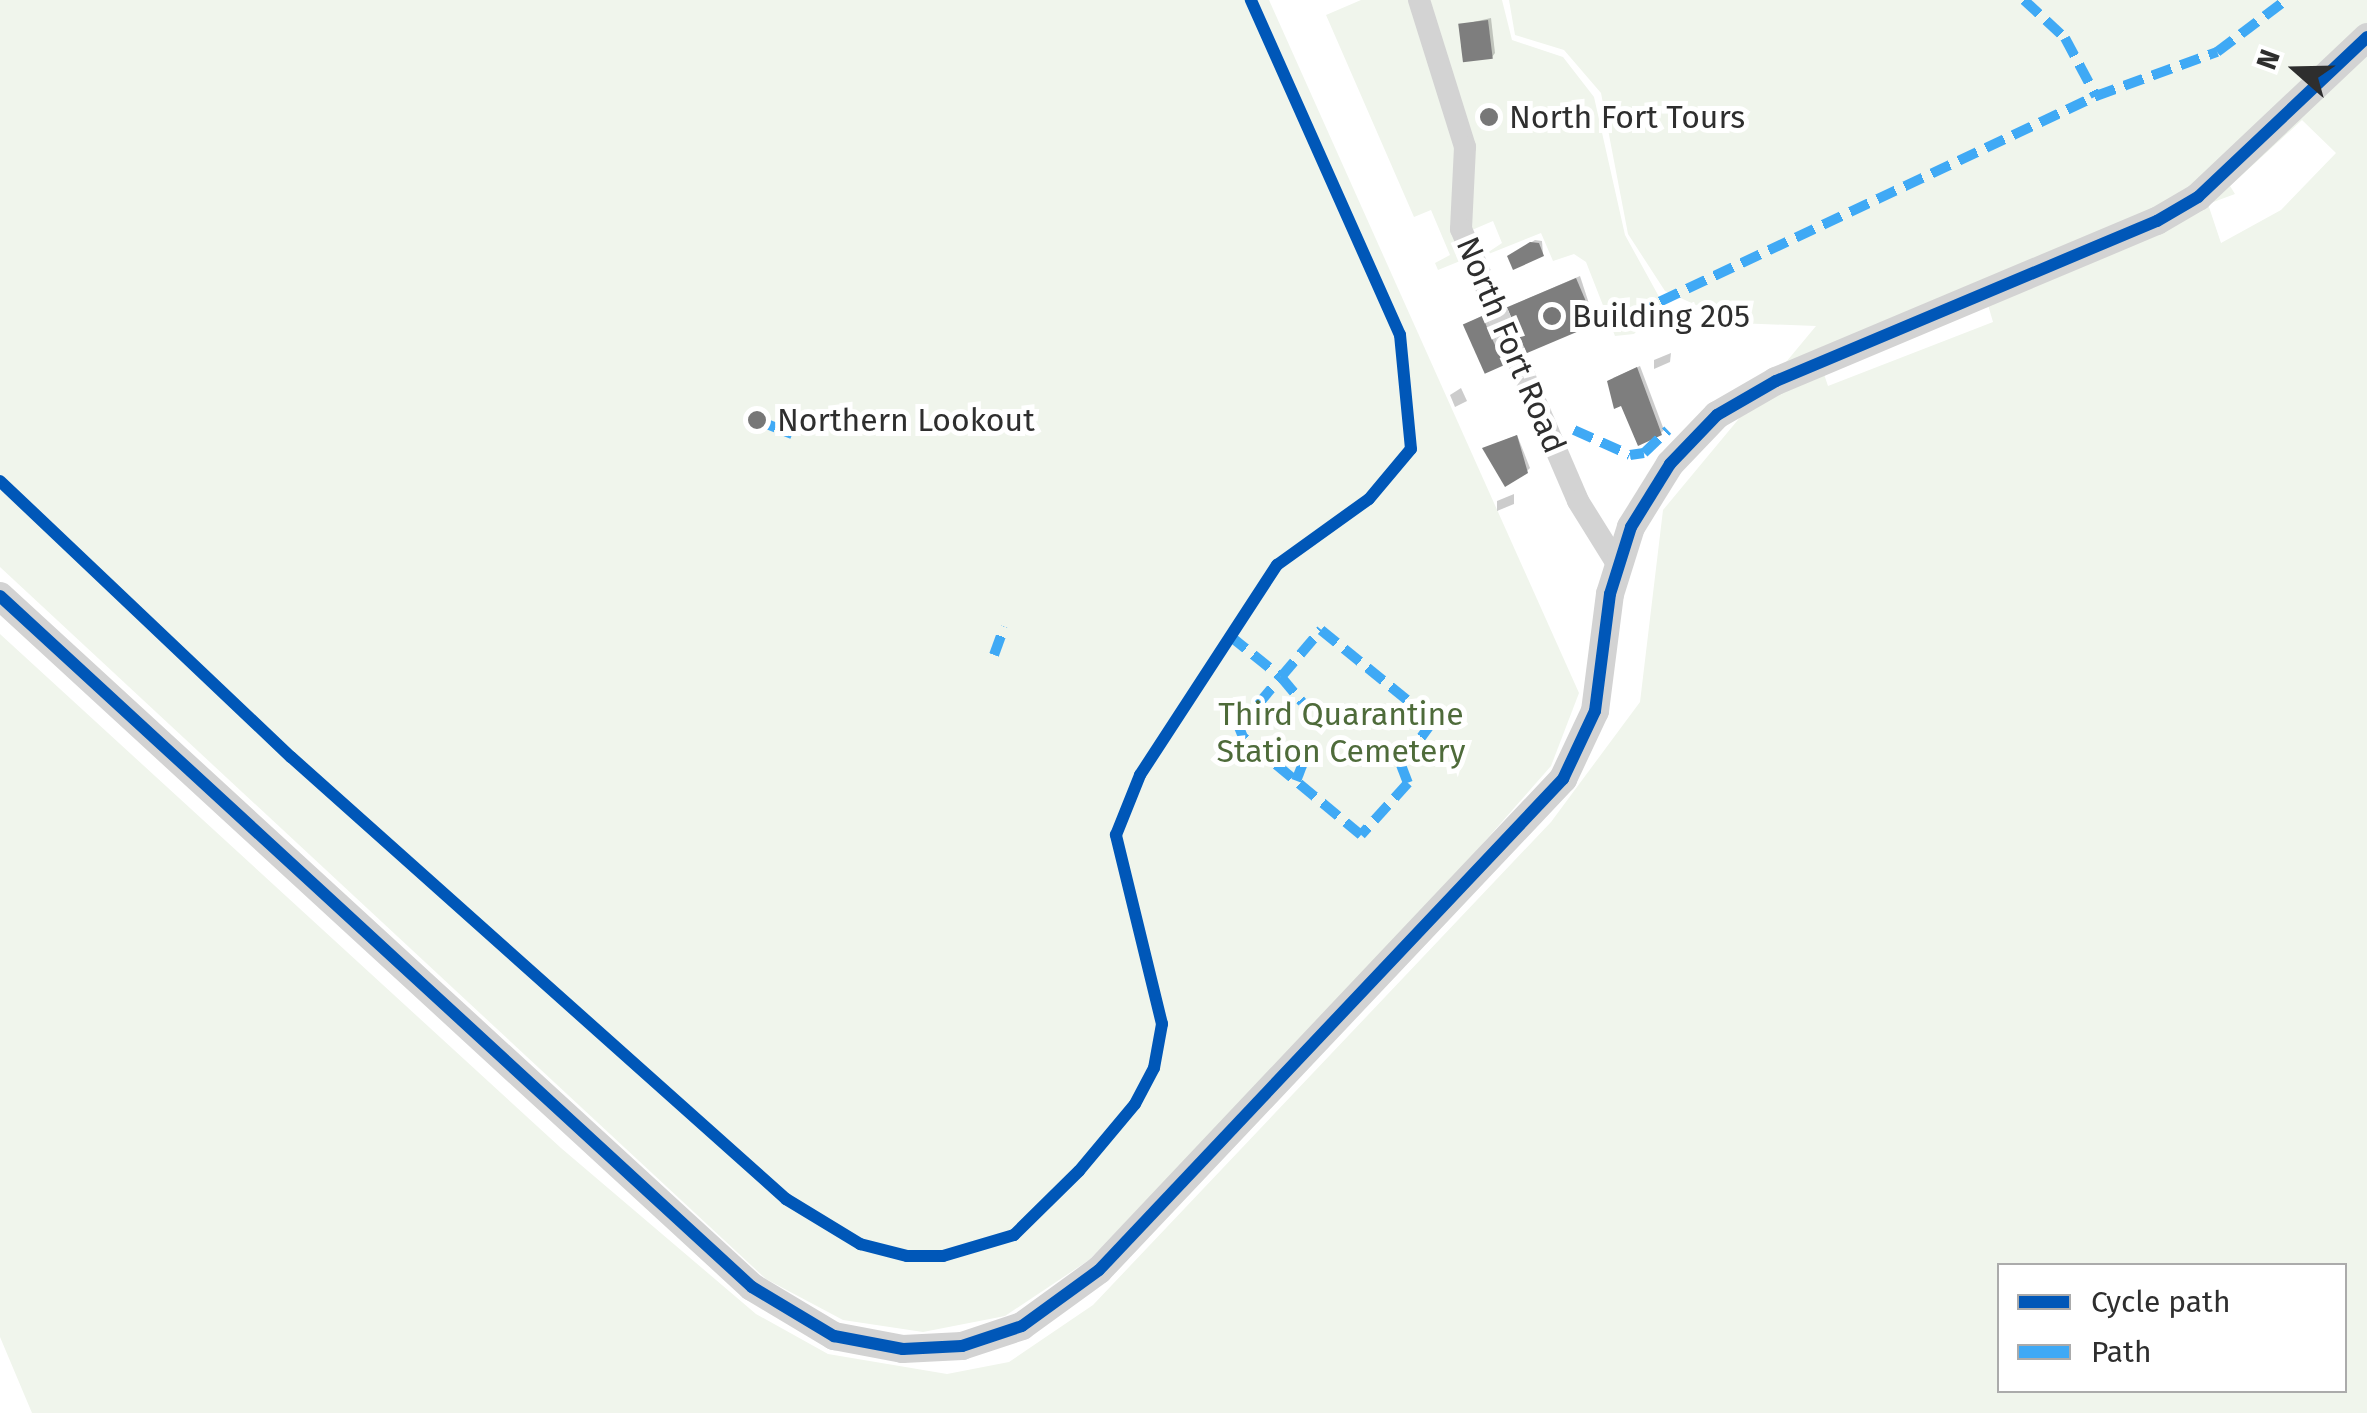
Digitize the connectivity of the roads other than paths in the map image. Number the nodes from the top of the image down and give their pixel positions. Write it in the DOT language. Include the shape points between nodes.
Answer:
graph roads {
  1 [pos="1420,0"];
  2 [pos="2367,37"];
  3 [pos="1616,562"];
  4 [pos="0,596"];
  1 -- 3 [label="street, North Fort Road" via="1465,147 1461,229 1578,501"];
  2 -- 3 [label="street" via="2234,170 2157,221 1776,382 1717,414 1652,489"];
  3 -- 4 [label="street" via="1595,711 1562,779 1532,816 1099,1270 1022,1326 932,1349 834,1336 752,1287"];
}
